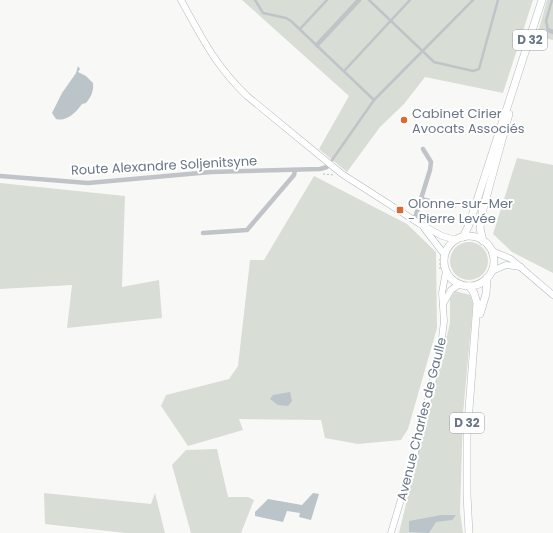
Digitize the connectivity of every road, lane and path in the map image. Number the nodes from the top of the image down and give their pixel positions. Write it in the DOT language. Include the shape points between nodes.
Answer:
graph roads {
  1 [pos="181,0"];
  2 [pos="255,0"];
  3 [pos="327,0"];
  4 [pos="359,0"];
  5 [pos="369,0"];
  6 [pos="410,0"];
  7 [pos="473,0"];
  8 [pos="498,0"];
  9 [pos="542,0"];
  10 [pos="552,0"];
  11 [pos="391,21"];
  12 [pos="300,29"];
  13 [pos="550,31"];
  14 [pos="317,45"];
  15 [pos="422,51"];
  16 [pos="344,70"];
  17 [pos="517,80"];
  18 [pos="374,100"];
  19 [pos="423,149"];
  20 [pos="329,165"];
  21 [pos="316,169"];
  22 [pos="295,170"];
  23 [pos="335,175"];
  24 [pos="0,176"];
  25 [pos="422,198"];
  26 [pos="454,207"];
  27 [pos="417,223"];
  28 [pos="202,234"];
  29 [pos="459,238"];
  30 [pos="484,241"];
  31 [pos="492,251"];
  32 [pos="442,254"];
  33 [pos="522,267"];
  34 [pos="492,271"];
  35 [pos="443,272"];
  36 [pos="487,278"];
  37 [pos="460,284"];
  38 [pos="469,286"];
  39 [pos="553,295"];
  40 [pos="443,304"];
  41 [pos="476,325"];
  42 [pos="391,533"];
  43 [pos="470,533"];
  1 -- 20 [label="street" via="214,59 232,82"];
  2 -- 12 [label="lane" via="263,13 286,18"];
  3 -- 12 [label="lane"];
  4 -- 14 [label="street"];
  5 -- 11 [label="lane"];
  6 -- 11 [label="lane"];
  7 -- 15 [label="lane"];
  8 -- 15 [label="lane" via="478,71 434,62"];
  9 -- 17 [label="main road, D 32"];
  10 -- 13 [label="lane" via="546,21"];
  11 -- 15 [label="lane"];
  11 -- 16 [label="lane"];
  12 -- 14 [label="lane"];
  14 -- 16 [label="lane"];
  15 -- 18 [label="lane"];
  16 -- 18 [label="lane"];
  17 -- 29 [label="main road, D 32" via="469,225"];
  17 -- 30 [label="main road, D 32" via="483,208 480,228"];
  18 -- 20 [label="lane"];
  19 -- 25 [label="street" via="431,162"];
  20 -- 21 [label="street, Route Alexandre Soljenitsyne" via="324,169"];
  20 -- 27 [label="street"];
  21 -- 22 [label="street, Route Alexandre Soljenitsyne"];
  21 -- 23 [label="path" via="318,173"];
  22 -- 24 [label="street, Route Alexandre Soljenitsyne" via="211,172 88,183"];
  22 -- 28 [label="street" via="294,175 247,230"];
  25 -- 26 [label="lane"];
  25 -- 27 [label="street"];
  27 -- 29 [label="street" via="442,236"];
  27 -- 32 [label="street" via="436,242"];
  29 -- 30 [label="main road" via="476,238"];
  29 -- 32 [label="main road"];
  30 -- 31 [label="main road"];
  31 -- 33 [label="street"];
  31 -- 34 [label="main road"];
  32 -- 35 [label="main road"];
  32 -- 35 [label="path"];
  33 -- 34 [label="street" via="506,265"];
  33 -- 39 [label="street"];
  34 -- 36 [label="main road"];
  35 -- 37 [label="main road"];
  35 -- 40 [label="street, Avenue Charles de Gaulle"];
  36 -- 38 [label="main road" via="482,283"];
  36 -- 41 [label="main road, D 32" via="486,294"];
  37 -- 38 [label="main road"];
  37 -- 40 [label="street" via="450,290"];
  38 -- 41 [label="main road, D 32" via="477,303"];
  40 -- 42 [label="street, Avenue Charles de Gaulle" via="444,328 441,346 416,449"];
  41 -- 43 [label="main road, D 32" via="467,436"];
}
